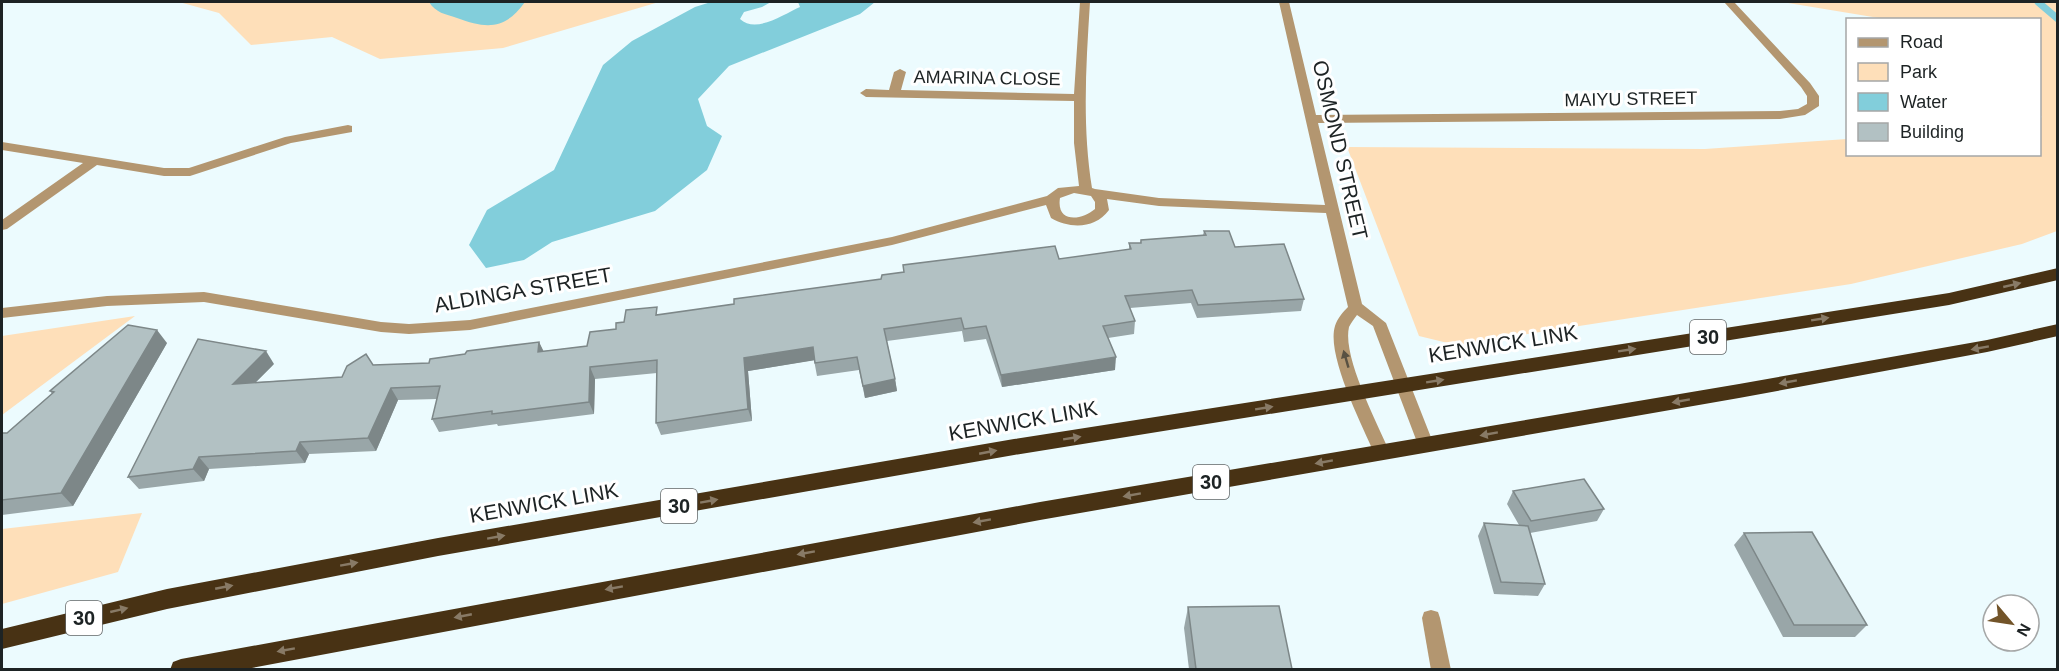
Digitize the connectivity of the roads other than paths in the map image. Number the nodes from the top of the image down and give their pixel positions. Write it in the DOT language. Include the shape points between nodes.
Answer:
graph roads {
  1 [pos="1084,2"];
  2 [pos="1284,2"];
  3 [pos="1729,2"];
  4 [pos="900,72"];
  5 [pos="866,93"];
  6 [pos="894,94"];
  7 [pos="1080,99"];
  8 [pos="1310,119"];
  9 [pos="348,129"];
  10 [pos="2,146"];
  11 [pos="93,162"];
  12 [pos="1081,164"];
  13 [pos="1091,192"];
  14 [pos="1057,195"];
  15 [pos="1159,202"];
  16 [pos="1332,208"];
  17 [pos="1010,210"];
  18 [pos="1102,210"];
  19 [pos="1056,215"];
  20 [pos="2,226"];
  21 [pos="2058,274"];
  22 [pos="1355,307"];
  23 [pos="2,313"];
  24 [pos="2058,330"];
  25 [pos="1404,386"];
  26 [pos="1356,393"];
  27 [pos="1426,444"];
  28 [pos="1382,453"];
  29 [pos="1431,618"];
  30 [pos="2,639"];
  31 [pos="181,669"];
  32 [pos="1441,669"];
  1 -- 7 [label="street"];
  2 -- 8 [label="street, OSMOND STREET"];
  3 -- 8 [label="street, MAIYU STREET" via="1806,85 1813,96 1813,106 1780,116"];
  4 -- 6 [label="street, AMARINA CLOSE"];
  5 -- 6 [label="street, AMARINA CLOSE"];
  6 -- 7 [label="street, AMARINA CLOSE"];
  7 -- 12 [label="street"];
  8 -- 16 [label="street, OSMOND STREET"];
  9 -- 11 [label="street" via="289,140 190,171 164,172"];
  10 -- 11 [label="street"];
  11 -- 20 [label="street"];
  12 -- 13 [label="street"];
  12 -- 14 [label="street"];
  13 -- 14 [label="street, ALDINGA STREET"];
  13 -- 15 [label="street, ALDINGA STREET"];
  13 -- 18 [label="street" via="1102,201"];
  14 -- 17 [label="street, ALDINGA STREET"];
  14 -- 19 [label="street" via="1052,207"];
  15 -- 16 [label="street, ALDINGA STREET"];
  15 -- 18 [label="street, ALDINGA STREET"];
  16 -- 22 [label="street, OSMOND STREET"];
  17 -- 19 [label="street, ALDINGA STREET"];
  17 -- 23 [label="street, ALDINGA STREET" via="892,241 470,325 381,327 204,297 118,300"];
  18 -- 19 [label="street, ALDINGA STREET" via="1085,221"];
  25 -- 21 [label="highway, KENWICK LINK / 30, one-way" via="1949,299"];
  22 -- 25 [label="street" via="1379,323"];
  26 -- 22 [label="street, one-way" via="1343,353 1341,328"];
  24 -- 27 [label="highway, 30, one-way" via="1976,348"];
  25 -- 26 [label="highway, KENWICK LINK / 30"];
  25 -- 27 [label="street"];
  26 -- 28 [label="street"];
  30 -- 26 [label="highway, KENWICK LINK / 30, one-way" via="167,599 438,547 1014,447"];
  27 -- 28 [label="highway, 30"];
  28 -- 31 [label="highway, 30, one-way" via="1040,510"];
  29 -- 32 [label="street"];
}
